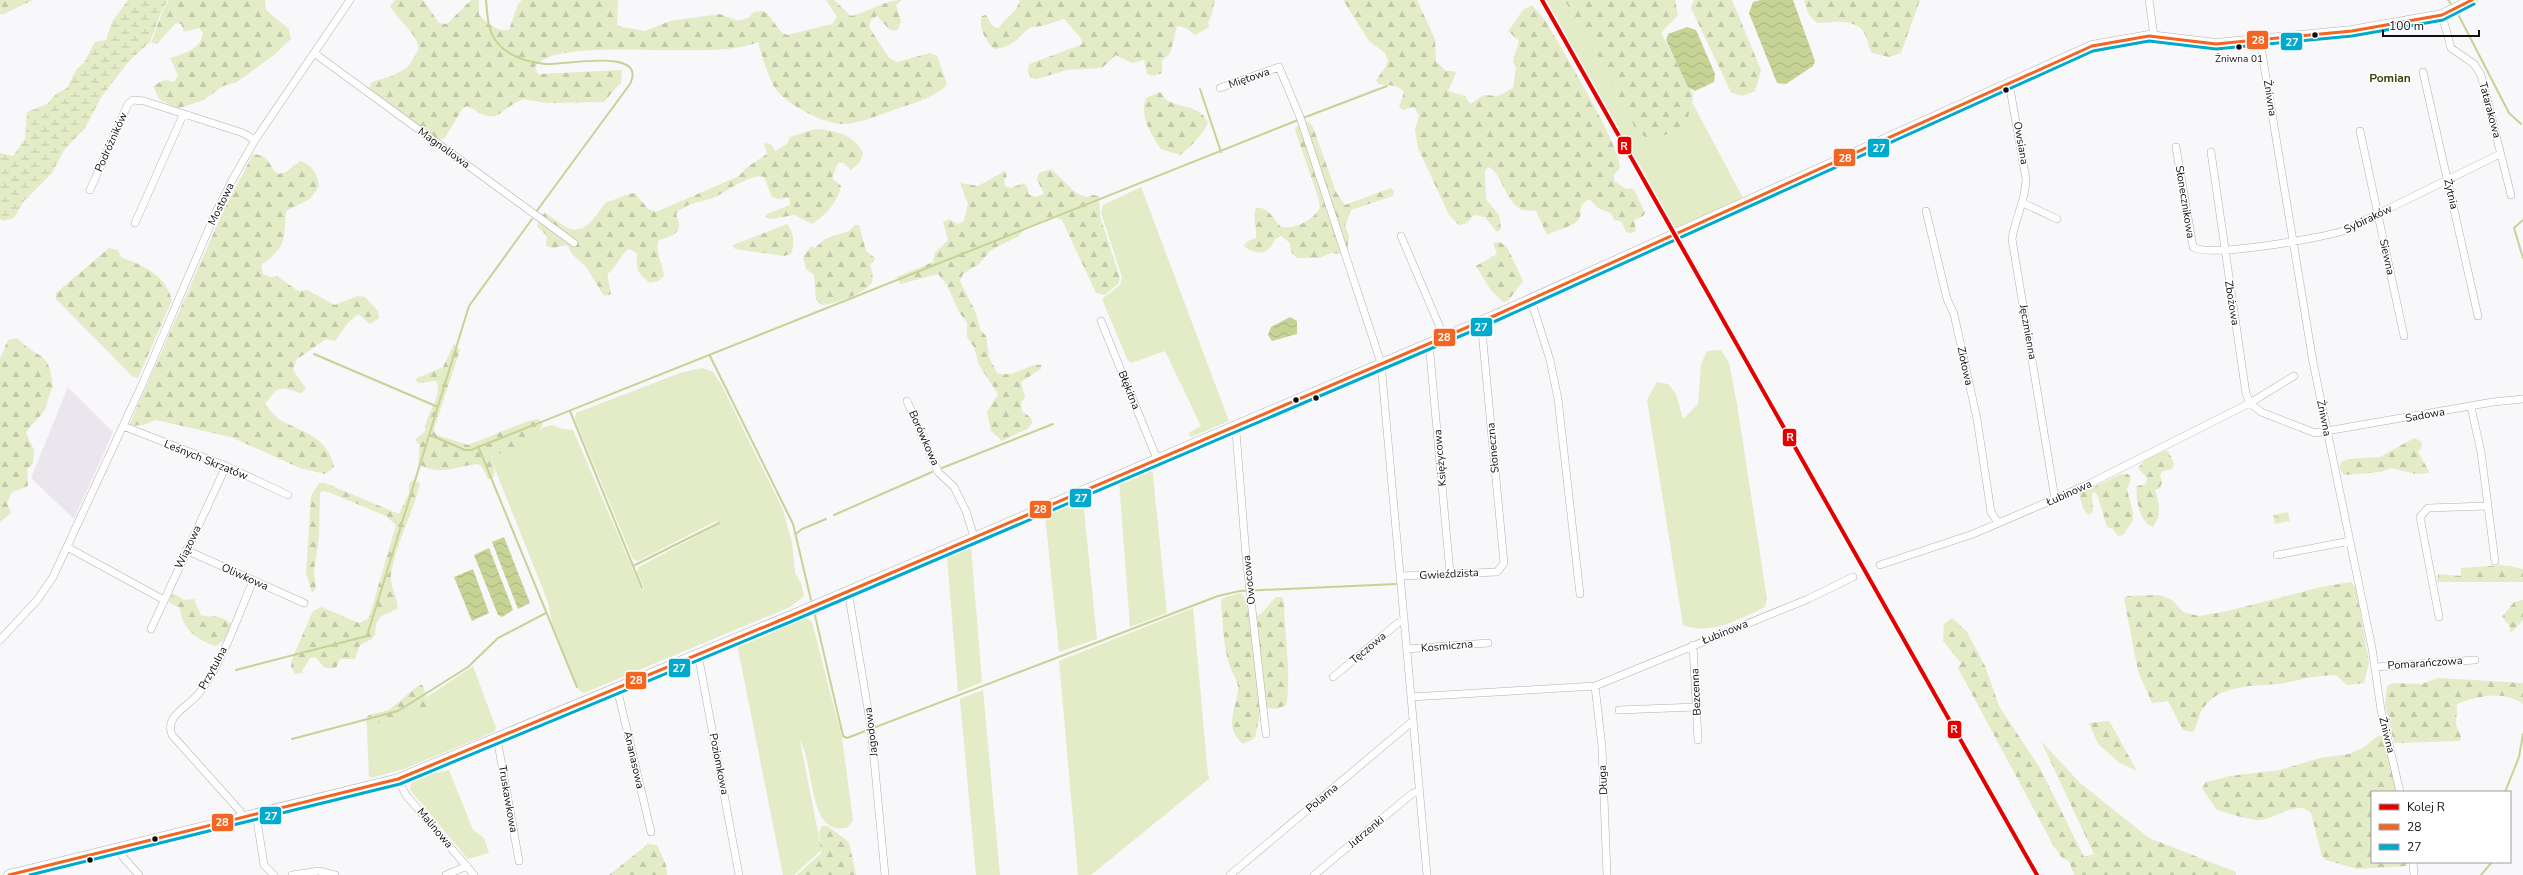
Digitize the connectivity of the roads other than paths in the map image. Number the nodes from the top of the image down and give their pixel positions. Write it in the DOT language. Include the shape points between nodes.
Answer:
graph roads {
  1 [pos="350,0"];
  2 [pos="2149,0"];
  3 [pos="2472,0"];
  4 [pos="2442,15"];
  5 [pos="2154,36"];
  6 [pos="2260,41"];
  7 [pos="314,53"];
  8 [pos="2423,72"];
  9 [pos="2009,83"];
  10 [pos="1220,88"];
  11 [pos="183,115"];
  12 [pos="2360,131"];
  13 [pos="255,140"];
  14 [pos="2176,147"];
  15 [pos="2211,152"];
  16 [pos="2500,154"];
  17 [pos="2448,180"];
  18 [pos="90,190"];
  19 [pos="2511,195"];
  20 [pos="2023,203"];
  21 [pos="1926,211"];
  22 [pos="2378,213"];
  23 [pos="2057,219"];
  24 [pos="135,223"];
  25 [pos="1401,236"];
  26 [pos="2292,240"];
  27 [pos="574,243"];
  28 [pos="2225,252"];
  29 [pos="1534,299"];
  30 [pos="2478,316"];
  31 [pos="1101,321"];
  32 [pos="1481,321"];
  33 [pos="2404,336"];
  34 [pos="1444,337"];
  35 [pos="1429,343"];
  36 [pos="1381,363"];
  37 [pos="2294,376"];
  38 [pos="2523,399"];
  39 [pos="907,402"];
  40 [pos="2250,403"];
  41 [pos="2471,407"];
  42 [pos="123,426"];
  43 [pos="1233,426"];
  44 [pos="2327,432"];
  45 [pos="1157,459"];
  46 [pos="226,466"];
  47 [pos="288,495"];
  48 [pos="2055,499"];
  49 [pos="2487,506"];
  50 [pos="1998,523"];
  51 [pos="974,537"];
  52 [pos="2350,541"];
  53 [pos="67,547"];
  54 [pos="186,550"];
  55 [pos="2277,554"];
  56 [pos="2495,561"];
  57 [pos="1880,565"];
  58 [pos="1497,572"];
  59 [pos="1450,574"];
  60 [pos="1400,576"];
  61 [pos="1853,577"];
  62 [pos="253,581"];
  63 [pos="848,591"];
  64 [pos="1580,594"];
  65 [pos="164,600"];
  66 [pos="304,603"];
  67 [pos="2439,617"];
  68 [pos="1404,621"];
  69 [pos="151,629"];
  70 [pos="0,640"];
  71 [pos="1488,643"];
  72 [pos="1693,645"];
  73 [pos="1406,650"];
  74 [pos="698,654"];
  75 [pos="2475,660"];
  76 [pos="2376,667"];
  77 [pos="1333,677"];
  78 [pos="1595,686"];
  79 [pos="616,688"];
  80 [pos="1411,697"];
  81 [pos="1696,706"];
  82 [pos="1619,710"];
  83 [pos="1413,721"];
  84 [pos="1266,734"];
  85 [pos="497,738"];
  86 [pos="1698,740"];
  87 [pos="398,779"];
  88 [pos="2400,791"];
  89 [pos="1419,792"];
  90 [pos="256,814"];
  91 [pos="242,818"];
  92 [pos="651,832"];
  93 [pos="119,848"];
  94 [pos="519,861"];
  95 [pos="2413,863"];
  96 [pos="467,866"];
  97 [pos="9,875"];
  98 [pos="139,875"];
  99 [pos="274,875"];
  100 [pos="292,875"];
  101 [pos="335,875"];
  102 [pos="446,875"];
  103 [pos="474,875"];
  104 [pos="740,875"];
  105 [pos="885,875"];
  106 [pos="1230,875"];
  107 [pos="1314,875"];
  108 [pos="1427,875"];
  109 [pos="1607,875"];
  110 [pos="2414,875"];
  1 -- 7 [label="street, Mostowa"];
  2 -- 5 [label="street"];
  3 -- 4 [label="street"];
  4 -- 6 [label="street" via="2368,29"];
  4 -- 16 [label="street, Tatarakowa" via="2451,48 2474,64 2481,75"];
  5 -- 6 [label="street" via="2206,44"];
  5 -- 9 [label="street" via="2101,42"];
  6 -- 26 [label="street, Żniwna"];
  7 -- 13 [label="street, Mostowa"];
  7 -- 27 [label="street, Magnoliowa"];
  8 -- 17 [label="street, Żytnia"];
  9 -- 20 [label="street, Owsiana" via="2025,160 2026,194"];
  9 -- 29 [label="street" via="1674,233"];
  10 -- 36 [label="street, Miętowa" via="1279,67 1300,117"];
  11 -- 13 [label="street, Podróżników"];
  11 -- 18 [label="street, Podróżników" via="144,101 130,101"];
  11 -- 24 [label="street"];
  12 -- 22 [label="street, Siewna"];
  13 -- 42 [label="street, Mostowa" via="216,212"];
  14 -- 28 [label="street, Słonecznikowa" via="2193,247 2198,251"];
  15 -- 28 [label="street, Zbożowa"];
  16 -- 17 [label="street, Sybiraków"];
  16 -- 19 [label="street, Tatarakowa"];
  17 -- 22 [label="street, Sybiraków"];
  17 -- 30 [label="street, Żytnia"];
  20 -- 23 [label="street"];
  20 -- 48 [label="street, Jęczmienna" via="2012,239"];
  21 -- 50 [label="street, Ziołowa" via="1947,299 1954,314 1977,419 1991,512"];
  22 -- 26 [label="street, Sybiraków" via="2333,234"];
  22 -- 33 [label="street, Siewna"];
  25 -- 34 [label="street"];
  26 -- 28 [label="street, Sybiraków"];
  26 -- 44 [label="street, Żniwna"];
  28 -- 40 [label="street, Zbożowa" via="2246,394"];
  29 -- 32 [label="street"];
  29 -- 64 [label="street" via="1558,399"];
  31 -- 45 [label="street, Błękitna"];
  32 -- 34 [label="street"];
  32 -- 58 [label="street, Słoneczna" via="1504,558 1504,564"];
  34 -- 35 [label="street"];
  35 -- 36 [label="street"];
  35 -- 59 [label="street, Księżycowa"];
  36 -- 43 [label="street"];
  36 -- 60 [label="street"];
  37 -- 40 [label="street"];
  38 -- 41 [label="street, Sadowa"];
  39 -- 51 [label="street, Borówkowa" via="938,472 954,487 966,511"];
  40 -- 44 [label="street, Sadowa" via="2261,412 2304,430 2315,433"];
  40 -- 48 [label="street, Łubinowa" via="2139,460"];
  41 -- 44 [label="street, Sadowa"];
  41 -- 49 [label="street" via="2481,452"];
  42 -- 46 [label="street, Leśnych Skrzatów"];
  42 -- 53 [label="street, Mostowa"];
  43 -- 45 [label="street"];
  43 -- 84 [label="street, Owocowa" via="1236,432 1246,556"];
  44 -- 52 [label="street, Żniwna"];
  45 -- 51 [label="street"];
  46 -- 47 [label="street, Leśnych Skrzatów"];
  46 -- 54 [label="street, Wiązowa"];
  48 -- 50 [label="street, Łubinowa"];
  49 -- 56 [label="street"];
  49 -- 67 [label="street" via="2428,508 2420,517"];
  50 -- 57 [label="street, Łubinowa" via="1974,534"];
  51 -- 63 [label="street"];
  52 -- 55 [label="street"];
  52 -- 76 [label="street, Żniwna"];
  53 -- 65 [label="street"];
  53 -- 70 [label="street, Mostowa" via="43,593"];
  54 -- 62 [label="street, Oliwkowa"];
  54 -- 65 [label="street, Wiązowa"];
  58 -- 59 [label="street, Gwieździsta"];
  59 -- 60 [label="street, Gwieździsta"];
  60 -- 68 [label="street"];
  61 -- 72 [label="street, Łubinowa" via="1808,599"];
  62 -- 66 [label="street, Oliwkowa"];
  62 -- 91 [label="street, Przytulna" via="234,630 206,684 170,722 172,735 240,811"];
  63 -- 74 [label="street"];
  63 -- 105 [label="street, Jagodowa" via="871,727"];
  65 -- 69 [label="street, Wiązowa"];
  68 -- 73 [label="street"];
  68 -- 77 [label="street, Tęczowa" via="1398,623"];
  71 -- 73 [label="street, Kosmiczna"];
  72 -- 78 [label="street, Łubinowa"];
  72 -- 81 [label="street, Bezcenna"];
  73 -- 80 [label="street"];
  74 -- 79 [label="street"];
  74 -- 104 [label="street, Poziomkowa"];
  75 -- 76 [label="street, Pomarańczowa"];
  76 -- 88 [label="street, Żniwna" via="2380,710"];
  78 -- 80 [label="street, Łubinowa"];
  78 -- 109 [label="street, Długa" via="1602,747"];
  79 -- 85 [label="street"];
  79 -- 92 [label="street, Ananasowa"];
  80 -- 83 [label="street"];
  81 -- 82 [label="street"];
  81 -- 86 [label="street, Bezcenna"];
  83 -- 89 [label="street"];
  83 -- 106 [label="street, Polarna"];
  85 -- 87 [label="street"];
  85 -- 94 [label="street, Truskawkowa"];
  87 -- 90 [label="street"];
  87 -- 96 [label="street, Malinowa" via="406,795"];
  89 -- 107 [label="street, Jutrzenki" via="1413,793"];
  89 -- 108 [label="street"];
  90 -- 91 [label="street"];
  90 -- 99 [label="street" via="264,865"];
  91 -- 93 [label="street"];
  93 -- 97 [label="street"];
  93 -- 98 [label="street" via="122,856"];
  95 -- 110 [label="street"];
  96 -- 102 [label="street"];
  96 -- 103 [label="street, Malinowa"];
  100 -- 101 [label="street" via="319,871"];
}
